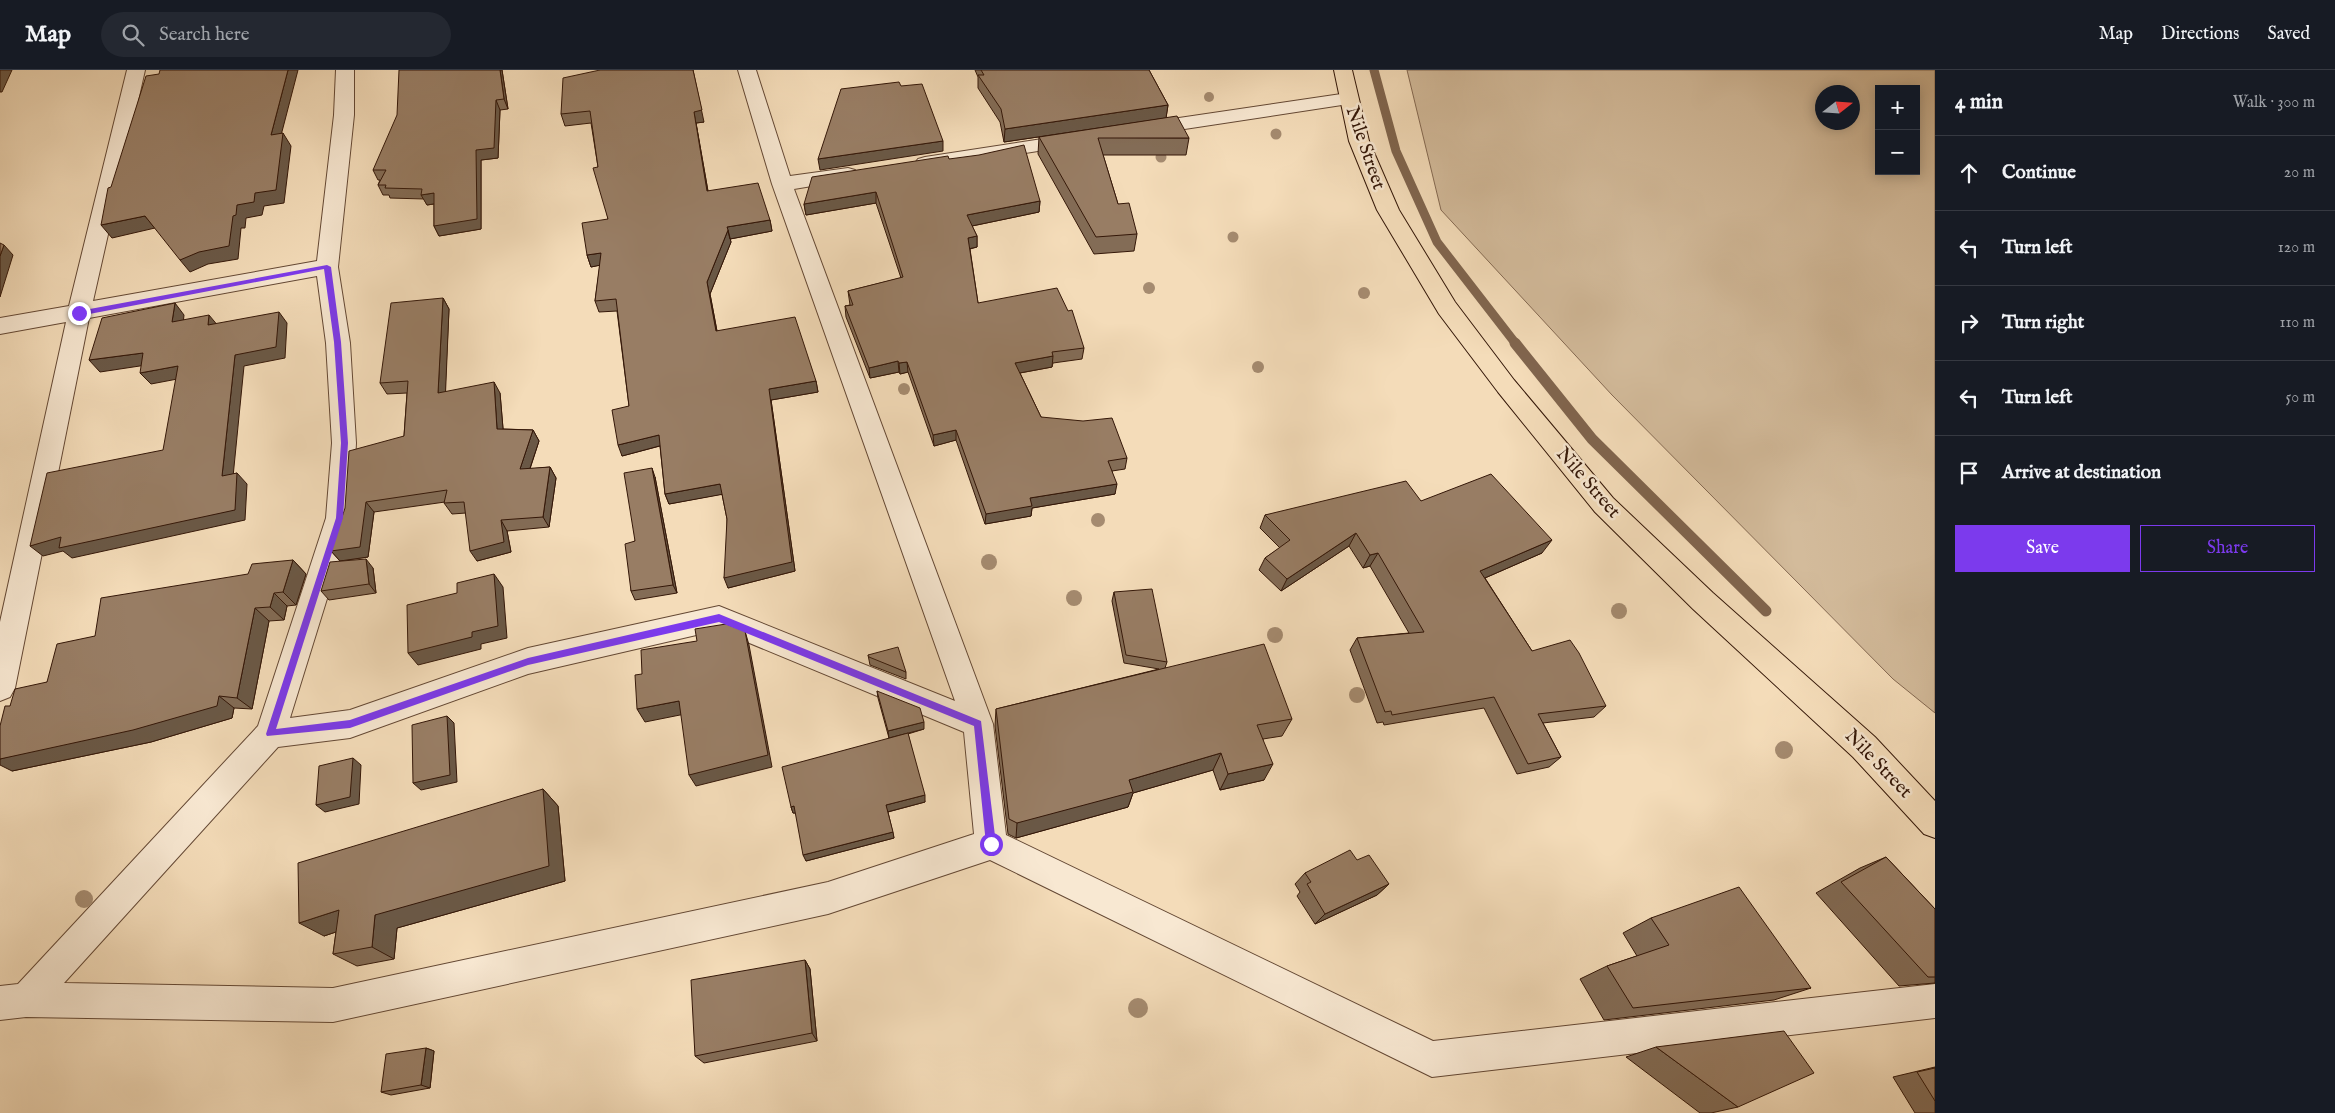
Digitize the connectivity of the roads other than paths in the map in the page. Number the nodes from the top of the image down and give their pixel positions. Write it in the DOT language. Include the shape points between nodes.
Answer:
graph roads {
  1 [pos="136,70"];
  2 [pos="345,70"];
  3 [pos="747,70"];
  4 [pos="1343,70"];
  5 [pos="1348,99"];
  6 [pos="1124,133"];
  7 [pos="1094,137"];
  8 [pos="909,165"];
  9 [pos="870,171"];
  10 [pos="782,184"];
  11 [pos="327,267"];
  12 [pos="79,313"];
  13 [pos="0,326"];
  14 [pos="0,688"];
  15 [pos="978,724"];
  16 [pos="270,734"];
  17 [pos="1935,823"];
  18 [pos="991,844"];
  19 [pos="13,1001"];
  20 [pos="1935,1001"];
  1 -- 12 [label="street"];
  2 -- 11 [label="street" via="344,115"];
  3 -- 10 [label="street"];
  4 -- 5 [label="main road, Nile Street"];
  5 -- 6 [label="street"];
  5 -- 17 [label="main road, Nile Street" via="1359,142 1388,210 1448,308 1506,386 1604,505 1864,747"];
  7 -- 8 [label="street"];
  9 -- 10 [label="street"];
  10 -- 15 [label="street"];
  11 -- 12 [label="street"];
  11 -- 16 [label="street" via="338,342 344,443 340,518"];
  12 -- 13 [label="street"];
  12 -- 14 [label="street"];
  15 -- 16 [label="street" via="719,618 528,662 350,724"];
  15 -- 18 [label="street"];
  16 -- 19 [label="street"];
  18 -- 19 [label="street" via="828,898 333,1005"];
  18 -- 20 [label="street" via="1432,1058"];
}
